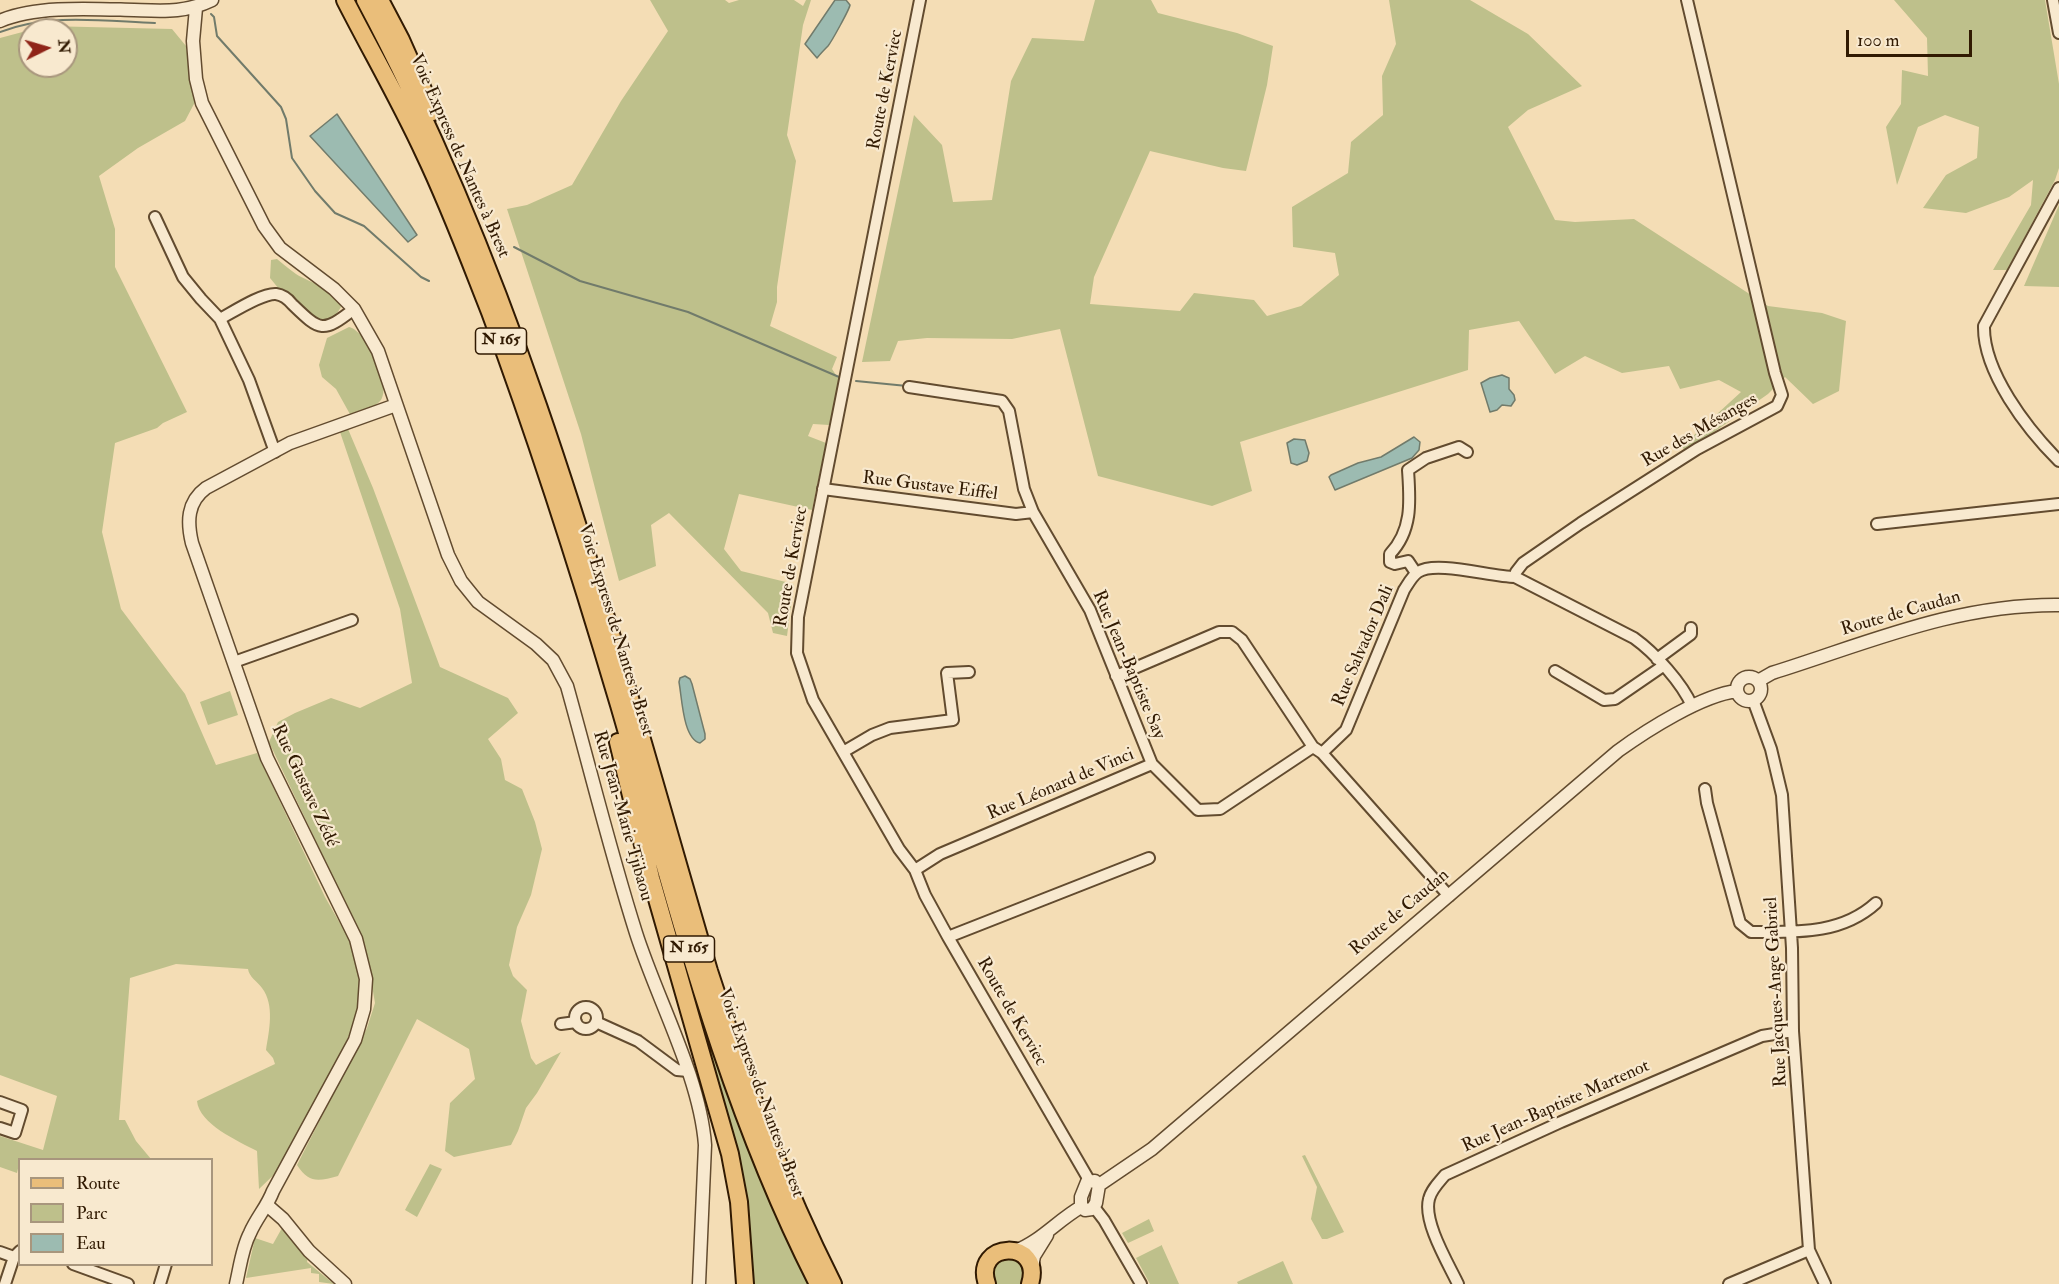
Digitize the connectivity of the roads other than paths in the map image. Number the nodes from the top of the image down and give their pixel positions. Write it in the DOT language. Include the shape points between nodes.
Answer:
graph roads {
  1 [pos="212,0"];
  2 [pos="345,0"];
  3 [pos="365,0"];
  4 [pos="380,0"];
  5 [pos="920,0"];
  6 [pos="1686,0"];
  7 [pos="2053,0"];
  8 [pos="196,8"];
  9 [pos="0,21"];
  10 [pos="2059,33"];
  11 [pos="2059,188"];
  12 [pos="465,209"];
  13 [pos="155,217"];
  14 [pos="354,309"];
  15 [pos="220,319"];
  16 [pos="909,387"];
  17 [pos="396,405"];
  18 [pos="274,452"];
  19 [pos="1467,452"];
  20 [pos="2059,461"];
  21 [pos="823,489"];
  22 [pos="2059,504"];
  23 [pos="1033,512"];
  24 [pos="1877,524"];
  25 [pos="1416,573"];
  26 [pos="1515,577"];
  27 [pos="587,603"];
  28 [pos="2059,605"];
  29 [pos="352,620"];
  30 [pos="1691,628"];
  31 [pos="234,662"];
  32 [pos="1660,663"];
  33 [pos="1555,671"];
  34 [pos="969,672"];
  35 [pos="1116,676"];
  36 [pos="1758,681"];
  37 [pos="1737,691"];
  38 [pos="1754,700"];
  39 [pos="1692,706"];
  40 [pos="1318,750"];
  41 [pos="843,752"];
  42 [pos="1152,764"];
  43 [pos="1705,789"];
  44 [pos="1149,858"];
  45 [pos="915,870"];
  46 [pos="1449,896"];
  47 [pos="1876,903"];
  48 [pos="1791,932"];
  49 [pos="948,937"];
  50 [pos="709,971"];
  51 [pos="576,1022"];
  52 [pos="596,1022"];
  53 [pos="561,1024"];
  54 [pos="1793,1030"];
  55 [pos="688,1071"];
  56 [pos="0,1102"];
  57 [pos="0,1128"];
  58 [pos="1093,1186"];
  59 [pos="1087,1205"];
  60 [pos="268,1206"];
  61 [pos="1051,1229"];
  62 [pos="1809,1250"];
  63 [pos="1015,1251"];
  64 [pos="0,1252"];
  65 [pos="17,1254"];
  66 [pos="78,1266"];
  67 [pos="165,1266"];
  68 [pos="1033,1278"];
  69 [pos="745,1279"];
  70 [pos="5,1284"];
  71 [pos="128,1284"];
  72 [pos="160,1284"];
  73 [pos="236,1284"];
  74 [pos="345,1284"];
  75 [pos="699,1284"];
  76 [pos="818,1284"];
  77 [pos="833,1284"];
  78 [pos="842,1284"];
  79 [pos="987,1284"];
  80 [pos="1141,1284"];
  81 [pos="1458,1284"];
  82 [pos="1729,1284"];
  83 [pos="1825,1284"];
  1 -- 8 [label="street"];
  2 -- 27 [label="main road, Voie Express de Nantes à Brest / N 165" via="424,152 475,273 533,434"];
  3 -- 12 [label="main road, Voie Express de Nantes à Brest / N 165"];
  4 -- 12 [label="main road" via="459,174"];
  5 -- 21 [label="street, Route de Kerviec"];
  6 -- 26 [label="street, Rue des Mésanges" via="1782,395 1777,406 1697,449 1575,527 1523,563"];
  7 -- 10 [label="street"];
  8 -- 9 [label="street" via="32,12"];
  8 -- 14 [label="street, Rue Jean-Marie Tjibaou" via="193,41 202,102 264,226 280,249"];
  11 -- 20 [label="street" via="1984,326 1984,339 1990,363 2015,407"];
  12 -- 50 [label="main road, Voie Express de Nantes à Brest / N 165" via="530,380 581,534"];
  13 -- 15 [label="street" via="183,277"];
  14 -- 15 [label="street" via="321,327 277,294"];
  14 -- 17 [label="street, Rue Jean-Marie Tjibaou" via="378,351"];
  15 -- 18 [label="street" via="249,380"];
  16 -- 23 [label="street, Rue Jean-Baptiste Say" via="1002,401 1009,411 1024,489"];
  17 -- 18 [label="street, Rue Gustave Zédé"];
  17 -- 55 [label="street, Rue Jean-Marie Tjibaou" via="448,555 461,581 478,602 553,660 567,686 636,933"];
  18 -- 31 [label="street, Rue Gustave Zédé" via="199,494 188,521 192,543"];
  19 -- 25 [label="street" via="1459,447 1425,458 1408,470 1410,513 1397,547 1390,554 1390,562 1408,561"];
  21 -- 23 [label="street, Rue Gustave Eiffel" via="1016,514"];
  21 -- 41 [label="street, Route de Kerviec" via="798,617 797,652 813,700"];
  22 -- 24 [label="street"];
  23 -- 35 [label="street, Rue Jean-Baptiste Say" via="1090,610"];
  25 -- 26 [label="street, Rue Salvador Dali" via="1427,567 1444,567"];
  25 -- 40 [label="street, Rue Salvador Dali" via="1404,590 1346,730"];
  26 -- 32 [label="street" via="1635,638"];
  27 -- 69 [label="main road" via="589,626 651,878 730,1154 739,1202"];
  27 -- 76 [label="main road, Voie Express de Nantes à Brest / N 165" via="719,1044 776,1195"];
  28 -- 36 [label="street, Route de Caudan" via="1993,609 1914,626"];
  29 -- 31 [label="street"];
  30 -- 32 [label="street" via="1691,634"];
  31 -- 60 [label="street, Rue Gustave Zédé" via="267,758 356,939 366,979 364,1009 355,1040"];
  32 -- 33 [label="street" via="1615,699 1604,700"];
  32 -- 39 [label="street"];
  34 -- 41 [label="street" via="947,673 953,720 890,728"];
  35 -- 40 [label="street" via="1219,632 1232,632 1242,640"];
  35 -- 42 [label="street, Rue Jean-Baptiste Say"];
  36 -- 37 [label="street, Route de Caudan" via="1743,678"];
  36 -- 38 [label="street" via="1760,692"];
  37 -- 38 [label="street" via="1743,700"];
  37 -- 39 [label="street, Route de Caudan"];
  38 -- 48 [label="street, Rue Jacques-Ange Gabriel" via="1782,795"];
  39 -- 46 [label="street, Route de Caudan" via="1618,751"];
  40 -- 42 [label="street, Rue Léonard de Vinci" via="1220,808 1198,810"];
  40 -- 46 [label="street"];
  41 -- 45 [label="street, Route de Kerviec"];
  42 -- 45 [label="street, Rue Léonard de Vinci" via="940,854"];
  43 -- 48 [label="street" via="1740,923 1751,932"];
  44 -- 49 [label="street"];
  45 -- 49 [label="street, Route de Kerviec"];
  46 -- 58 [label="street, Route de Caudan" via="1152,1149"];
  47 -- 48 [label="street" via="1865,913 1836,925 1817,931"];
  48 -- 54 [label="street, Rue Jacques-Ange Gabriel"];
  49 -- 58 [label="street, Route de Kerviec"];
  50 -- 77 [label="main road, Voie Express de Nantes à Brest / N 165" via="779,1169"];
  50 -- 78 [label="main road, N 165" via="721,989 788,1167"];
  51 -- 52 [label="street" via="584,1029"];
  51 -- 52 [label="street" via="577,1012 586,1007 595,1012"];
  51 -- 53 [label="street"];
  52 -- 55 [label="street" via="638,1041 677,1070"];
  54 -- 62 [label="street, Rue Jacques-Ange Gabriel"];
  54 -- 81 [label="street, Rue Jean-Baptiste Martenot" via="1762,1036 1733,1048 1445,1175 1429,1199 1429,1217"];
  55 -- 75 [label="street, Rue Jean-Marie Tjibaou" via="705,1145"];
  56 -- 57 [label="street" via="22,1110 15,1133"];
  58 -- 59 [label="street"];
  59 -- 61 [label="street"];
  59 -- 80 [label="street" via="1104,1220"];
  60 -- 73 [label="street, Rue Gustave Zédé" via="248,1237"];
  60 -- 74 [label="street"];
  61 -- 63 [label="street"];
  61 -- 68 [label="street" via="1034,1256"];
  62 -- 82 [label="street"];
  62 -- 83 [label="street, Rue Jacques-Ange Gabriel"];
  63 -- 68 [label="main road" via="1027,1259"];
  63 -- 79 [label="main road" via="1004,1250 990,1258 985,1273"];
  64 -- 65 [label="street"];
  65 -- 70 [label="street"];
  66 -- 71 [label="street"];
  67 -- 72 [label="street"];
}
